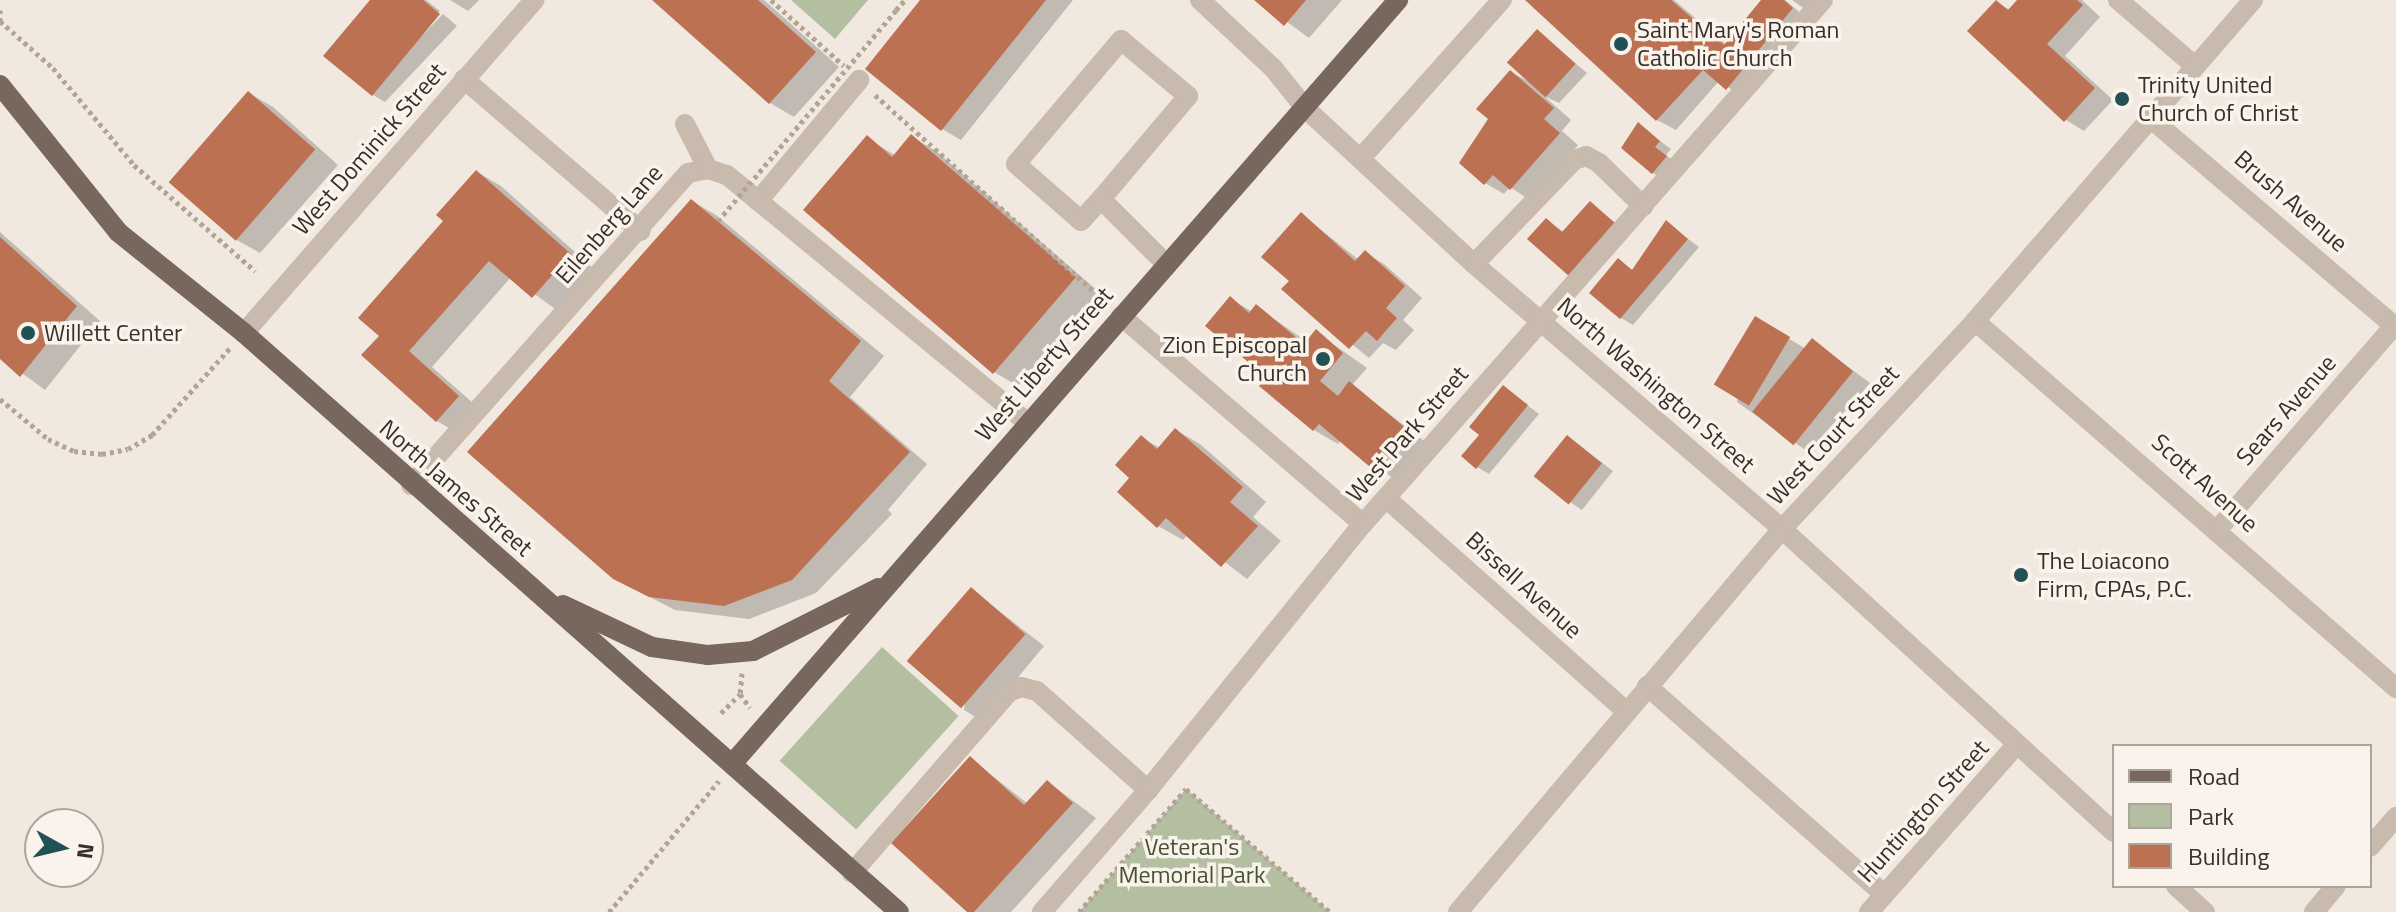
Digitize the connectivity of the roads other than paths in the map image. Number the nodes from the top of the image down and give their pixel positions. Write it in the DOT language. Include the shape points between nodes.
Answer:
graph roads {
  1 [pos="535,0"];
  2 [pos="1200,0"];
  3 [pos="1398,0"];
  4 [pos="1502,0"];
  5 [pos="1823,0"];
  6 [pos="2118,0"];
  7 [pos="2253,0"];
  8 [pos="2195,66"];
  9 [pos="464,79"];
  10 [pos="859,80"];
  11 [pos="0,85"];
  12 [pos="1305,108"];
  13 [pos="2150,118"];
  14 [pos="685,124"];
  15 [pos="1361,158"];
  16 [pos="708,169"];
  17 [pos="1101,199"];
  18 [pos="758,201"];
  19 [pos="1643,206"];
  20 [pos="641,231"];
  21 [pos="1474,264"];
  22 [pos="1167,265"];
  23 [pos="1121,316"];
  24 [pos="1540,319"];
  25 [pos="1975,321"];
  26 [pos="2395,327"];
  27 [pos="244,333"];
  28 [pos="1027,422"];
  29 [pos="411,485"];
  30 [pos="1387,499"];
  31 [pos="1363,524"];
  32 [pos="1782,529"];
  33 [pos="2218,529"];
  34 [pos="526,583"];
  35 [pos="888,583"];
  36 [pos="1647,686"];
  37 [pos="2396,688"];
  38 [pos="1626,711"];
  39 [pos="2016,745"];
  40 [pos="732,764"];
  41 [pos="1148,790"];
  42 [pos="2396,817"];
  43 [pos="2112,830"];
  44 [pos="2372,845"];
  45 [pos="852,873"];
  46 [pos="2178,888"];
  47 [pos="2334,888"];
  48 [pos="1884,894"];
  49 [pos="899,912"];
  50 [pos="1042,912"];
  51 [pos="1458,912"];
  52 [pos="1869,912"];
  53 [pos="2205,912"];
  54 [pos="2314,912"];
  1 -- 9 [label="street, West Dominick Street"];
  2 -- 12 [label="street, North Washington Street" via="1273,68"];
  3 -- 12 [label="main road, West Liberty Street"];
  4 -- 15 [label="street"];
  5 -- 19 [label="street, West Park Street"];
  6 -- 8 [label="street"];
  7 -- 8 [label="street, West Court Street"];
  8 -- 13 [label="street, West Court Street"];
  9 -- 20 [label="street"];
  9 -- 27 [label="street, West Dominick Street"];
  10 -- 18 [label="street"];
  11 -- 27 [label="main road, North James Street" via="96,209"];
  12 -- 15 [label="street, North Washington Street"];
  12 -- 22 [label="main road, West Liberty Street"];
  13 -- 25 [label="street, West Court Street"];
  13 -- 26 [label="street, Brush Avenue"];
  14 -- 16 [label="street"];
  15 -- 21 [label="street, North Washington Street"];
  16 -- 18 [label="street" via="727,175"];
  16 -- 20 [label="street, Eilenberg Lane" via="688,173"];
  17 -- 17 [label="street" via="1188,96 1121,40 1016,164 1081,221"];
  17 -- 22 [label="street"];
  18 -- 28 [label="street"];
  19 -- 21 [label="street" via="1599,163 1586,156 1574,160"];
  19 -- 24 [label="street, West Park Street"];
  20 -- 29 [label="street, Eilenberg Lane"];
  21 -- 24 [label="street, North Washington Street"];
  22 -- 23 [label="main road, West Liberty Street"];
  23 -- 28 [label="main road, West Liberty Street"];
  23 -- 31 [label="street"];
  24 -- 30 [label="street, West Park Street"];
  24 -- 32 [label="street, North Washington Street"];
  25 -- 32 [label="street, West Court Street"];
  25 -- 33 [label="street, Scott Avenue"];
  26 -- 33 [label="street, Sears Avenue"];
  27 -- 29 [label="main road, North James Street"];
  28 -- 35 [label="main road, West Liberty Street"];
  29 -- 34 [label="main road, North James Street"];
  30 -- 31 [label="street, West Park Street"];
  30 -- 38 [label="street, Bissell Avenue"];
  31 -- 41 [label="street, West Park Street"];
  32 -- 36 [label="street, West Court Street"];
  32 -- 39 [label="street, North Washington Street"];
  33 -- 37 [label="street, Scott Avenue"];
  34 -- 35 [label="main road" via="652,647 708,655 753,651"];
  34 -- 40 [label="main road, North James Street"];
  35 -- 40 [label="main road, West Liberty Street"];
  36 -- 38 [label="street, West Court Street"];
  36 -- 48 [label="street"];
  38 -- 51 [label="street, West Court Street"];
  39 -- 43 [label="street, North Washington Street"];
  39 -- 48 [label="street, Huntington Street"];
  40 -- 45 [label="main road, North James Street"];
  41 -- 45 [label="street" via="1037,691 1021,687 1009,692"];
  41 -- 50 [label="street, West Park Street"];
  42 -- 44 [label="street"];
  45 -- 49 [label="main road, North James Street"];
  46 -- 53 [label="street"];
  47 -- 54 [label="street"];
  48 -- 52 [label="street, Huntington Street"];
}
